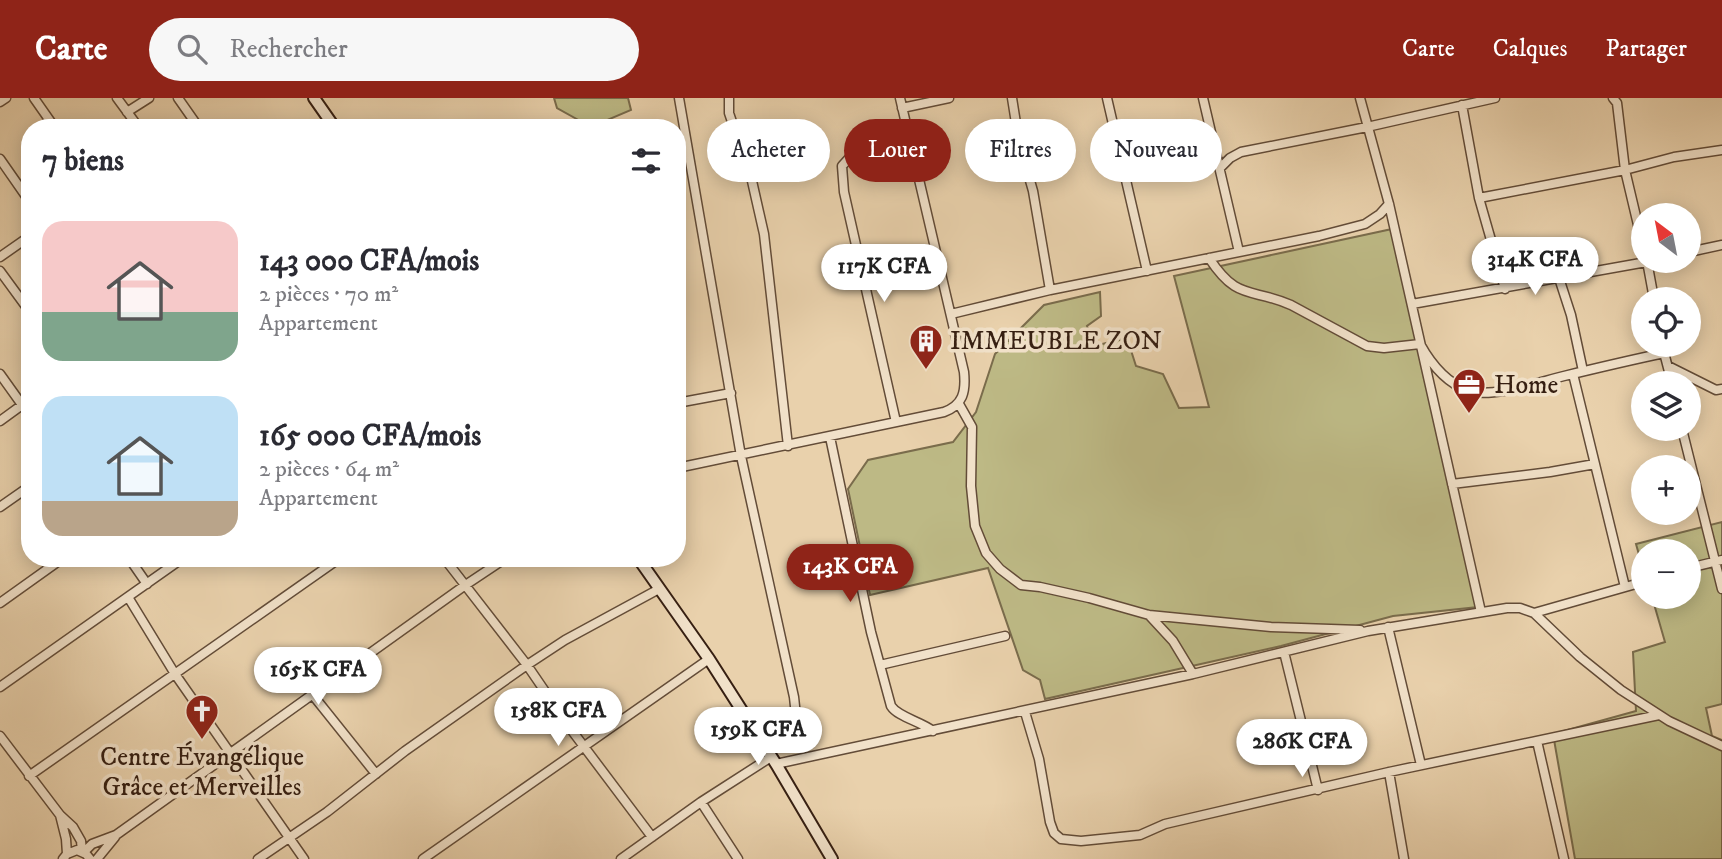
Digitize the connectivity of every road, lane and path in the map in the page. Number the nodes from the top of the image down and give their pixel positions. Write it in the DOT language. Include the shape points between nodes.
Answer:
graph roads {
  1 [pos="6,98"];
  2 [pos="34,98"];
  3 [pos="117,98"];
  4 [pos="149,98"];
  5 [pos="178,98"];
  6 [pos="314,98"];
  7 [pos="679,98"];
  8 [pos="729,98"];
  9 [pos="900,98"];
  10 [pos="949,98"];
  11 [pos="1012,98"];
  12 [pos="1107,98"];
  13 [pos="1203,98"];
  14 [pos="1360,98"];
  15 [pos="1495,98"];
  16 [pos="1613,98"];
  17 [pos="0,102"];
  18 [pos="1462,105"];
  19 [pos="902,108"];
  20 [pos="127,112"];
  21 [pos="49,119"];
  22 [pos="132,119"];
  23 [pos="193,119"];
  24 [pos="329,119"];
  25 [pos="683,119"];
  26 [pos="905,119"];
  27 [pos="1208,119"];
  28 [pos="1367,127"];
  29 [pos="686,138"];
  30 [pos="1722,150"];
  31 [pos="0,159"];
  32 [pos="844,164"];
  33 [pos="1222,167"];
  34 [pos="1625,170"];
  35 [pos="1222,178"];
  36 [pos="920,182"];
  37 [pos="21,189"];
  38 [pos="1479,198"];
  39 [pos="1633,203"];
  40 [pos="1390,204"];
  41 [pos="21,242"];
  42 [pos="1722,245"];
  43 [pos="1701,249"];
  44 [pos="1239,252"];
  45 [pos="0,257"];
  46 [pos="1209,258"];
  47 [pos="1631,264"];
  48 [pos="0,271"];
  49 [pos="1147,271"];
  50 [pos="1559,278"];
  51 [pos="1504,289"];
  52 [pos="1050,290"];
  53 [pos="21,300"];
  54 [pos="1412,304"];
  55 [pos="951,314"];
  56 [pos="1420,344"];
  57 [pos="1634,357"];
  58 [pos="1665,357"];
  59 [pos="1668,366"];
  60 [pos="1583,371"];
  61 [pos="1669,371"];
  62 [pos="0,374"];
  63 [pos="1573,374"];
  64 [pos="1722,389"];
  65 [pos="731,393"];
  66 [pos="686,401"];
  67 [pos="21,403"];
  68 [pos="960,404"];
  69 [pos="21,413"];
  70 [pos="0,421"];
  71 [pos="896,422"];
  72 [pos="830,437"];
  73 [pos="1685,441"];
  74 [pos="788,446"];
  75 [pos="741,456"];
  76 [pos="1595,464"];
  77 [pos="686,466"];
  78 [pos="1452,484"];
  79 [pos="21,492"];
  80 [pos="0,507"];
  81 [pos="1718,561"];
  82 [pos="50,567"];
  83 [pos="135,567"];
  84 [pos="171,567"];
  85 [pos="327,567"];
  86 [pos="450,567"];
  87 [pos="492,567"];
  88 [pos="644,567"];
  89 [pos="147,584"];
  90 [pos="1631,585"];
  91 [pos="464,586"];
  92 [pos="1625,587"];
  93 [pos="659,589"];
  94 [pos="1722,589"];
  95 [pos="128,597"];
  96 [pos="1,600"];
  97 [pos="1481,612"];
  98 [pos="1534,613"];
  99 [pos="1149,615"];
  100 [pos="1388,628"];
  101 [pos="1368,631"];
  102 [pos="1005,636"];
  103 [pos="1284,652"];
  104 [pos="709,659"];
  105 [pos="527,665"];
  106 [pos="880,665"];
  107 [pos="175,674"];
  108 [pos="1193,674"];
  109 [pos="0,687"];
  110 [pos="312,694"];
  111 [pos="1025,712"];
  112 [pos="1659,715"];
  113 [pos="797,725"];
  114 [pos="933,731"];
  115 [pos="0,736"];
  116 [pos="1537,741"];
  117 [pos="584,746"];
  118 [pos="1722,746"];
  119 [pos="230,752"];
  120 [pos="773,761"];
  121 [pos="1421,765"];
  122 [pos="1389,772"];
  123 [pos="376,774"];
  124 [pos="29,776"];
  125 [pos="1318,790"];
  126 [pos="701,802"];
  127 [pos="60,815"];
  128 [pos="116,835"];
  129 [pos="289,837"];
  130 [pos="652,837"];
  131 [pos="85,854"];
  132 [pos="65,856"];
  133 [pos="97,859"];
  134 [pos="258,859"];
  135 [pos="304,859"];
  136 [pos="423,859"];
  137 [pos="621,859"];
  138 [pos="738,859"];
  139 [pos="832,859"];
  140 [pos="1404,859"];
  141 [pos="1564,859"];
  1 -- 17 [label="street"];
  2 -- 21 [label="street"];
  3 -- 20 [label="street"];
  4 -- 20 [label="street"];
  5 -- 23 [label="street"];
  6 -- 24 [label="street"];
  7 -- 25 [label="street"];
  8 -- 74 [label="street" via="729,113 764,234"];
  9 -- 19 [label="street"];
  10 -- 19 [label="street"];
  11 -- 52 [label="street"];
  12 -- 49 [label="street"];
  13 -- 27 [label="street"];
  14 -- 28 [label="street"];
  15 -- 18 [label="street"];
  16 -- 34 [label="street"];
  18 -- 28 [label="street"];
  18 -- 38 [label="street"];
  19 -- 26 [label="street"];
  20 -- 22 [label="street"];
  28 -- 33 [label="street" via="1241,152"];
  28 -- 40 [label="street"];
  29 -- 65 [label="street"];
  30 -- 34 [label="street"];
  31 -- 37 [label="street"];
  32 -- 71 [label="street" via="844,192"];
  34 -- 38 [label="street"];
  34 -- 39 [label="street"];
  35 -- 44 [label="street"];
  36 -- 55 [label="street"];
  38 -- 51 [label="street"];
  40 -- 44 [label="street" via="1365,224"];
  40 -- 54 [label="street"];
  41 -- 45 [label="street"];
  42 -- 43 [label="street"];
  44 -- 46 [label="street"];
  46 -- 49 [label="street"];
  46 -- 56 [label="street" via="1232,286 1278,299 1367,346"];
  47 -- 50 [label="street"];
  48 -- 53 [label="street"];
  49 -- 52 [label="street"];
  50 -- 51 [label="street"];
  50 -- 60 [label="street"];
  51 -- 54 [label="street"];
  52 -- 55 [label="street"];
  54 -- 56 [label="street"];
  55 -- 68 [label="street" via="964,372 965,394"];
  56 -- 63 [label="street" via="1444,377 1471,391 1484,393"];
  56 -- 78 [label="street"];
  57 -- 60 [label="street"];
  58 -- 59 [label="street"];
  59 -- 61 [label="street"];
  59 -- 64 [label="street"];
  60 -- 63 [label="street"];
  62 -- 67 [label="street"];
  63 -- 76 [label="street"];
  65 -- 66 [label="street"];
  65 -- 75 [label="street"];
  68 -- 71 [label="street"];
  68 -- 99 [label="street" via="972,426 975,526 986,553 1000,569 1021,585"];
  69 -- 70 [label="street"];
  71 -- 72 [label="street"];
  72 -- 74 [label="street"];
  72 -- 106 [label="street"];
  73 -- 81 [label="street"];
  74 -- 75 [label="street"];
  75 -- 77 [label="street"];
  75 -- 113 [label="street"];
  76 -- 78 [label="street"];
  76 -- 92 [label="street"];
  78 -- 97 [label="street"];
  79 -- 80 [label="street"];
  81 -- 94 [label="street"];
  82 -- 96 [label="street"];
  83 -- 89 [label="street"];
  84 -- 89 [label="street"];
  85 -- 107 [label="street"];
  86 -- 91 [label="street"];
  87 -- 91 [label="street"];
  88 -- 93 [label="street"];
  89 -- 95 [label="street"];
  90 -- 92 [label="street"];
  91 -- 105 [label="street"];
  91 -- 110 [label="street"];
  92 -- 98 [label="street"];
  93 -- 104 [label="street"];
  93 -- 105 [label="street"];
  95 -- 107 [label="street"];
  95 -- 109 [label="street"];
  97 -- 98 [label="street" via="1520,608"];
  97 -- 100 [label="street"];
  98 -- 112 [label="street" via="1580,657"];
  99 -- 101 [label="street"];
  99 -- 108 [label="street" via="1173,641"];
  100 -- 101 [label="street"];
  100 -- 121 [label="street"];
  101 -- 103 [label="street"];
  102 -- 106 [label="street"];
  103 -- 108 [label="street"];
  103 -- 125 [label="street"];
  104 -- 117 [label="street"];
  104 -- 120 [label="street"];
  105 -- 117 [label="street"];
  105 -- 123 [label="street"];
  106 -- 114 [label="street" via="893,710"];
  107 -- 119 [label="street"];
  107 -- 124 [label="street"];
  108 -- 111 [label="street"];
  110 -- 119 [label="street"];
  110 -- 123 [label="street"];
  111 -- 114 [label="street"];
  111 -- 125 [label="street" via="1050,822 1061,839 1140,835 1164,824"];
  112 -- 116 [label="street"];
  112 -- 118 [label="street"];
  114 -- 120 [label="street"];
  115 -- 124 [label="street"];
  116 -- 121 [label="street"];
  116 -- 141 [label="street"];
  117 -- 130 [label="street"];
  117 -- 136 [label="street"];
  119 -- 128 [label="street"];
  119 -- 129 [label="street"];
  120 -- 126 [label="street"];
  120 -- 139 [label="street"];
  121 -- 122 [label="street"];
  122 -- 125 [label="street"];
  122 -- 140 [label="street"];
  123 -- 129 [label="street"];
  124 -- 127 [label="street"];
  126 -- 130 [label="street"];
  126 -- 138 [label="street"];
  127 -- 131 [label="street" via="73,827"];
  127 -- 132 [label="street"];
  128 -- 131 [label="street" via="92,844"];
  128 -- 133 [label="street"];
  129 -- 134 [label="street"];
  129 -- 135 [label="street"];
  130 -- 137 [label="street"];
  131 -- 132 [label="street" via="72,851"];
}
